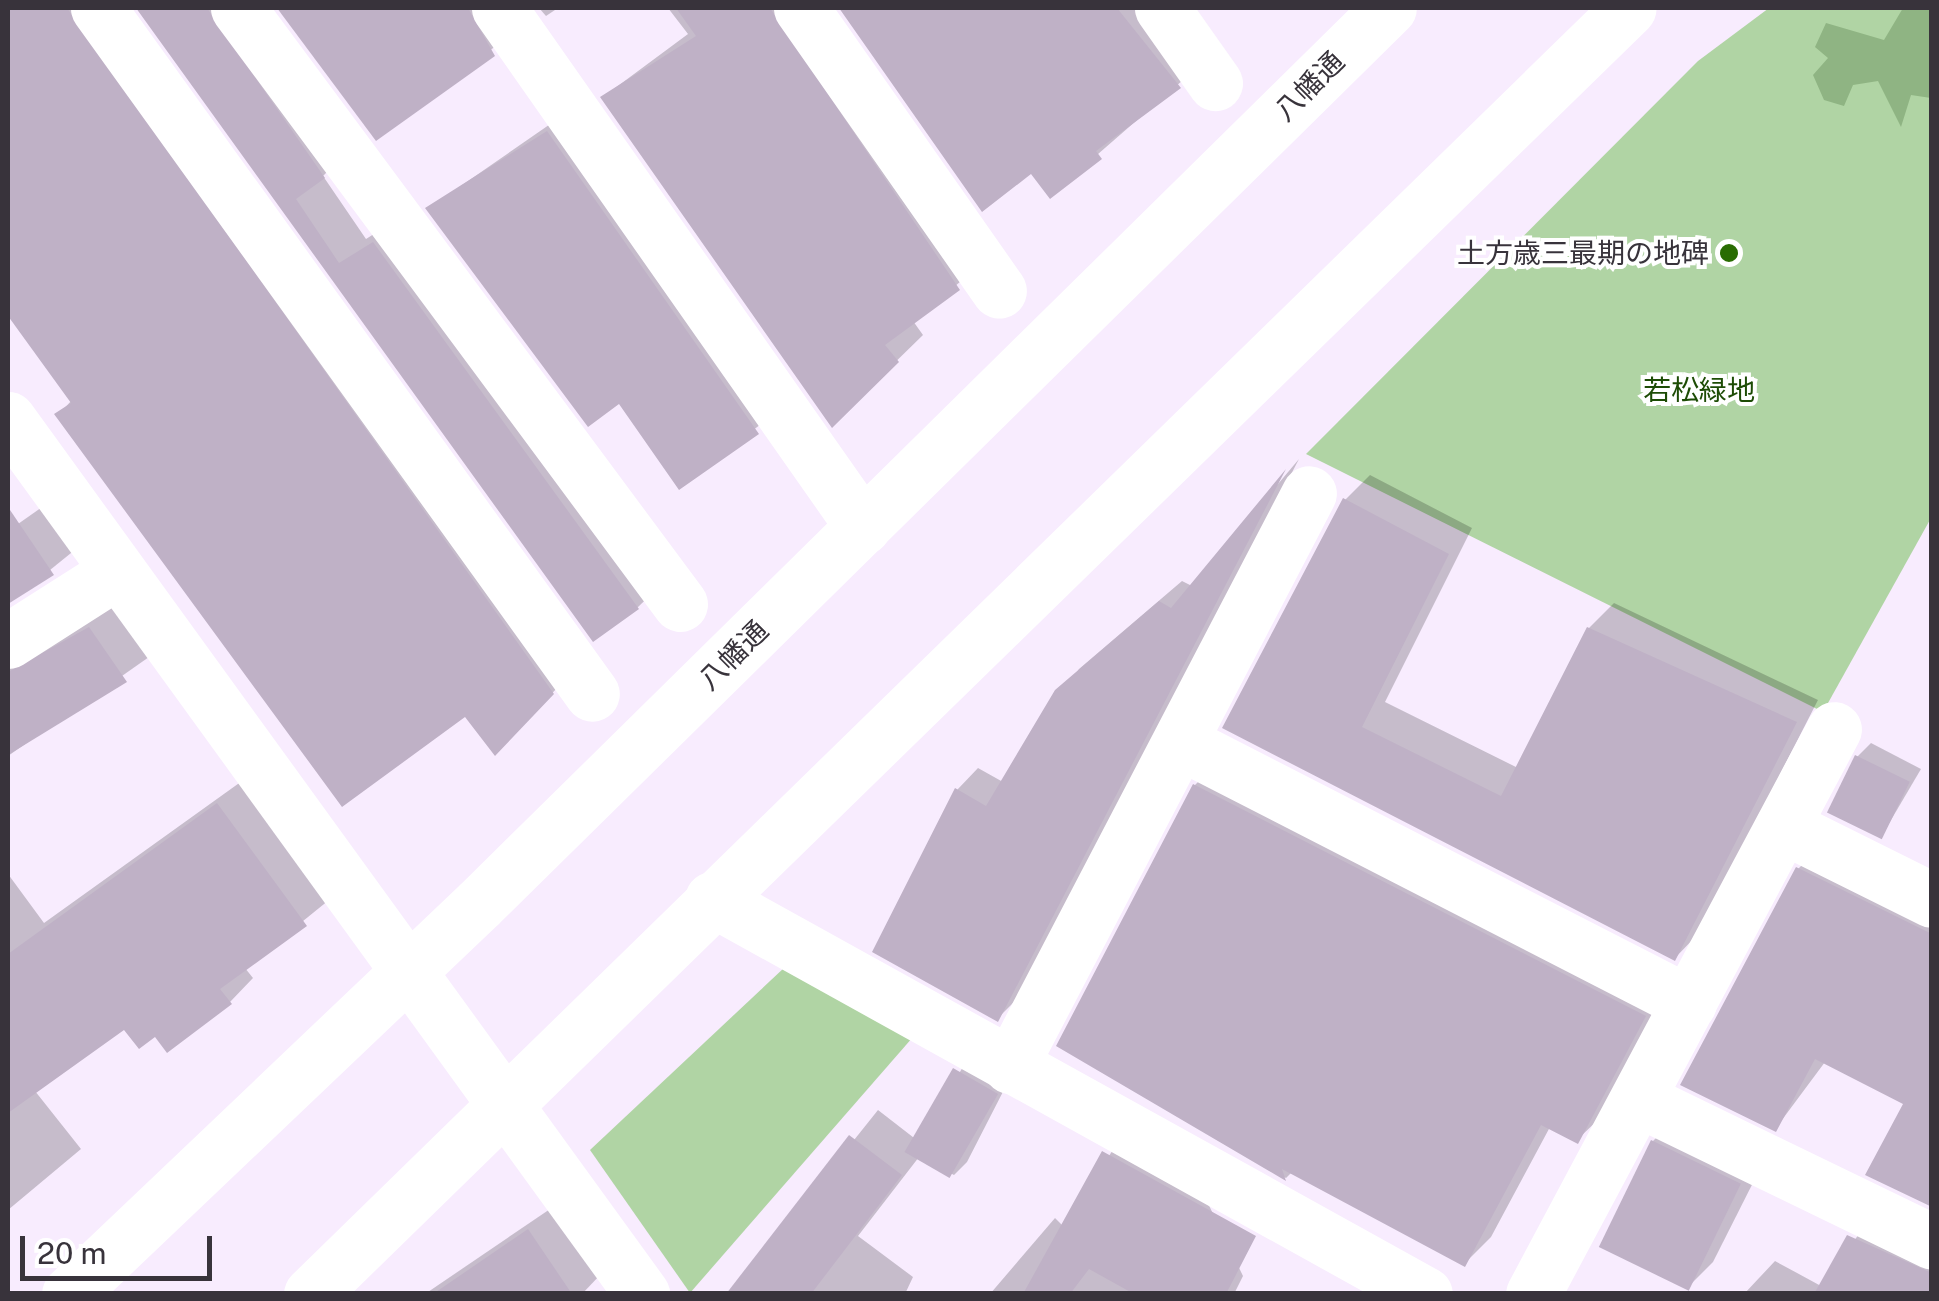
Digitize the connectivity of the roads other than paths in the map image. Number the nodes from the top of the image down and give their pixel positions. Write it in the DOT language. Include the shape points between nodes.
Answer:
graph roads {
  1 [pos="98,8"];
  2 [pos="238,8"];
  3 [pos="499,8"];
  4 [pos="801,8"];
  5 [pos="1162,8"];
  6 [pos="1389,8"];
  7 [pos="1629,8"];
  8 [pos="1215,83"];
  9 [pos="999,291"];
  10 [pos="8,419"];
  11 [pos="1308,493"];
  12 [pos="863,526"];
  13 [pos="118,572"];
  14 [pos="680,604"];
  15 [pos="8,641"];
  16 [pos="592,694"];
  17 [pos="1834,729"];
  18 [pos="1180,742"];
  19 [pos="1783,826"];
  20 [pos="712,899"];
  21 [pos="1932,900"];
  22 [pos="407,971"];
  23 [pos="1688,1003"];
  24 [pos="1010,1066"];
  25 [pos="1638,1099"];
  26 [pos="503,1100"];
  27 [pos="1932,1242"];
  28 [pos="69,1294"];
  29 [pos="311,1294"];
  30 [pos="642,1294"];
  31 [pos="1425,1294"];
  32 [pos="1533,1294"];
  1 -- 16 [label="street"];
  2 -- 14 [label="street"];
  3 -- 12 [label="street"];
  4 -- 9 [label="street"];
  5 -- 8 [label="street"];
  6 -- 12 [label="street, 八幡通"];
  7 -- 20 [label="street"];
  10 -- 13 [label="street"];
  11 -- 18 [label="street"];
  12 -- 22 [label="street, 八幡通"];
  13 -- 15 [label="street"];
  13 -- 22 [label="street"];
  17 -- 19 [label="street"];
  18 -- 23 [label="street"];
  18 -- 24 [label="street"];
  19 -- 21 [label="street"];
  19 -- 23 [label="street"];
  20 -- 24 [label="street"];
  20 -- 26 [label="street"];
  22 -- 26 [label="street"];
  22 -- 28 [label="street, 八幡通"];
  23 -- 25 [label="street"];
  24 -- 31 [label="street"];
  25 -- 27 [label="street"];
  25 -- 32 [label="street"];
  26 -- 29 [label="street"];
  26 -- 30 [label="street"];
}
